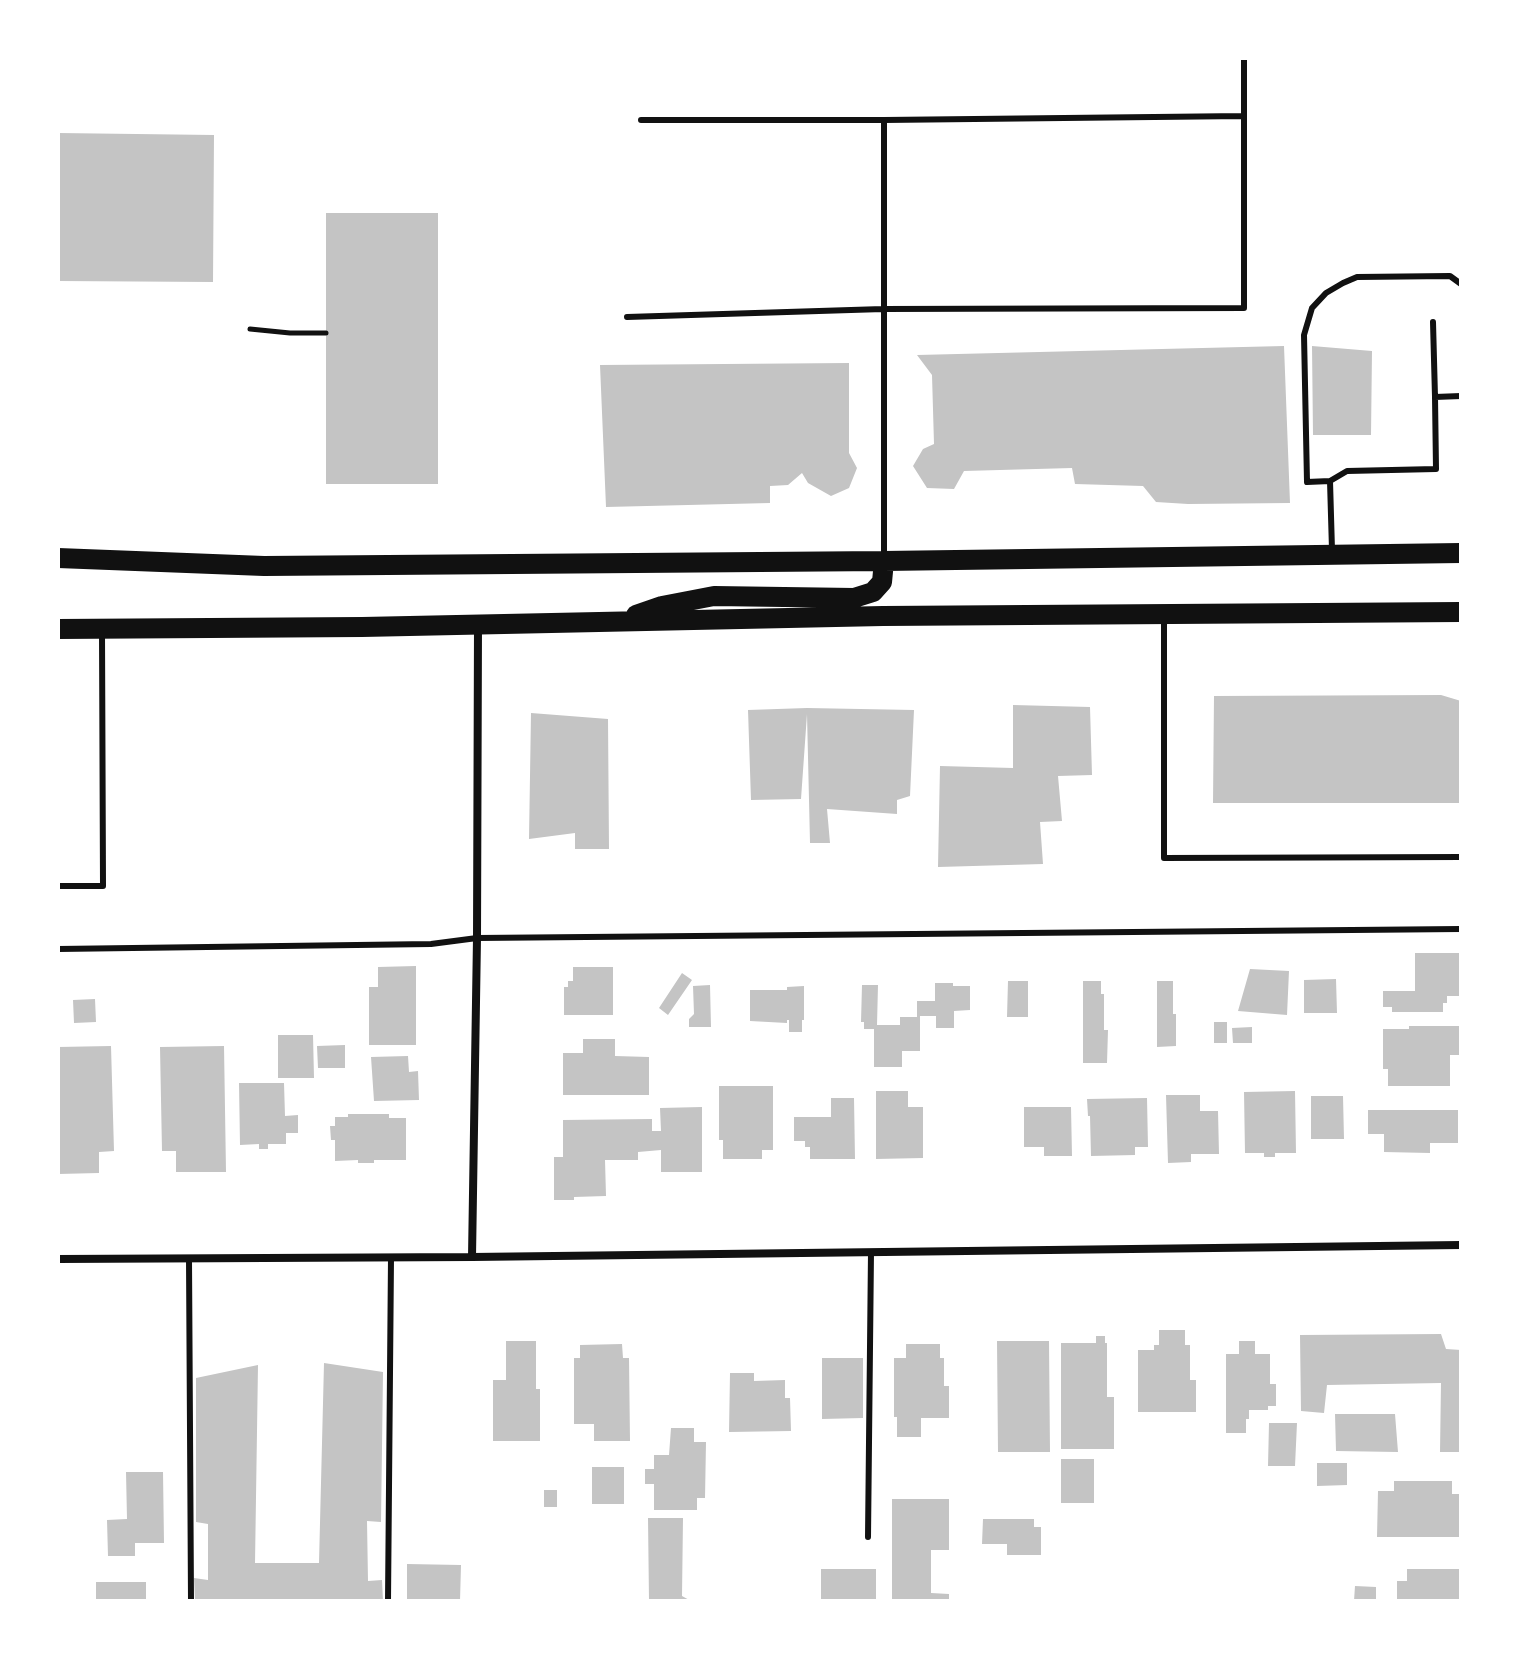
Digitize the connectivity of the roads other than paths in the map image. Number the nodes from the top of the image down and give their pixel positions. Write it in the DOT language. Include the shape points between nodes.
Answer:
graph roads {
  1 [pos="1244,58"];
  2 [pos="1244,116"];
  3 [pos="641,120"];
  4 [pos="884,120"];
  5 [pos="1461,284"];
  6 [pos="883,309"];
  7 [pos="627,317"];
  8 [pos="1433,322"];
  9 [pos="1461,396"];
  10 [pos="1435,397"];
  11 [pos="1330,481"];
  12 [pos="1461,553"];
  13 [pos="1332,555"];
  14 [pos="58,558"];
  15 [pos="884,561"];
  16 [pos="1461,612"];
  17 [pos="1164,613"];
  18 [pos="617,622"];
  19 [pos="478,624"];
  20 [pos="102,628"];
  21 [pos="58,629"];
  22 [pos="1461,857"];
  23 [pos="58,886"];
  24 [pos="1461,929"];
  25 [pos="477,938"];
  26 [pos="58,949"];
  27 [pos="1461,1245"];
  28 [pos="871,1252"];
  29 [pos="472,1257"];
  30 [pos="391,1258"];
  31 [pos="58,1259"];
  32 [pos="189,1259"];
  33 [pos="868,1537"];
  34 [pos="191,1601"];
  35 [pos="388,1601"];
  1 -- 2 [label="lane"];
  2 -- 4 [label="lane"];
  2 -- 6 [label="lane" via="1244,308"];
  3 -- 4 [label="lane"];
  4 -- 6 [label="lane"];
  5 -- 11 [label="lane" via="1450,276 1357,277 1326,293 1312,308 1304,335 1307,482"];
  6 -- 7 [label="lane"];
  6 -- 15 [label="lane"];
  8 -- 10 [label="lane"];
  9 -- 10 [label="lane"];
  10 -- 11 [label="lane" via="1436,469 1347,471"];
  11 -- 13 [label="lane"];
  12 -- 13 [label="main road"];
  13 -- 15 [label="main road"];
  14 -- 15 [label="main road" via="264,566"];
  15 -- 18 [label="main road" via="882,582 873,592 854,598 714,596"];
  16 -- 17 [label="main road"];
  17 -- 18 [label="main road"];
  17 -- 22 [label="lane" via="1164,858"];
  18 -- 19 [label="main road"];
  19 -- 20 [label="main road"];
  19 -- 25 [label="street"];
  20 -- 21 [label="main road"];
  20 -- 23 [label="lane" via="103,886"];
  24 -- 25 [label="lane"];
  25 -- 26 [label="lane" via="431,944"];
  25 -- 29 [label="street"];
  27 -- 28 [label="street"];
  28 -- 29 [label="street"];
  28 -- 33 [label="lane"];
  29 -- 30 [label="street"];
  30 -- 32 [label="street"];
  30 -- 35 [label="lane"];
  31 -- 32 [label="street"];
  32 -- 34 [label="lane"];
}
